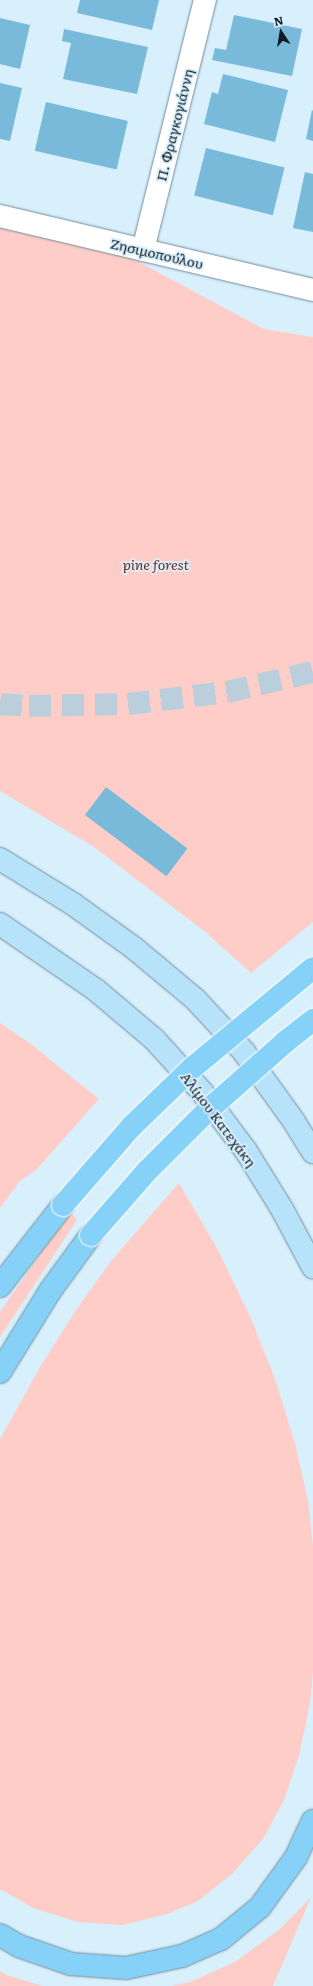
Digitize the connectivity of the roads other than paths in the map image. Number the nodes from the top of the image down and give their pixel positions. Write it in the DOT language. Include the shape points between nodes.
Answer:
graph roads {
  1 [pos="206,0"];
  2 [pos="0,216"];
  3 [pos="143,250"];
  4 [pos="313,290"];
  5 [pos="0,859"];
  6 [pos="0,924"];
  7 [pos="313,968"];
  8 [pos="313,1020"];
  9 [pos="313,1152"];
  10 [pos="313,1267"];
  11 [pos="0,1286"];
  12 [pos="0,1372"];
  13 [pos="313,1821"];
  14 [pos="0,1935"];
  1 -- 3 [label="street, Π. Φραγκογιάννη"];
  2 -- 3 [label="street, Ζησιμοπούλου"];
  3 -- 4 [label="street, Ζησιμοπούλου"];
  5 -- 9 [label="main road" via="73,904 134,948 195,999 244,1052"];
  6 -- 10 [label="main road, Αλίμου Κατεχάκη" via="96,990 154,1039 175,1062 202,1092 246,1151 282,1209"];
  7 -- 11 [label="highway, bridge" via="191,1069 131,1126 63,1205"];
  8 -- 12 [label="highway, bridge" via="208,1110 147,1171 91,1235 50,1291"];
  13 -- 14 [label="highway" via="296,1857 260,1907 221,1939 182,1956 126,1968 71,1964 19,1946"];
}
